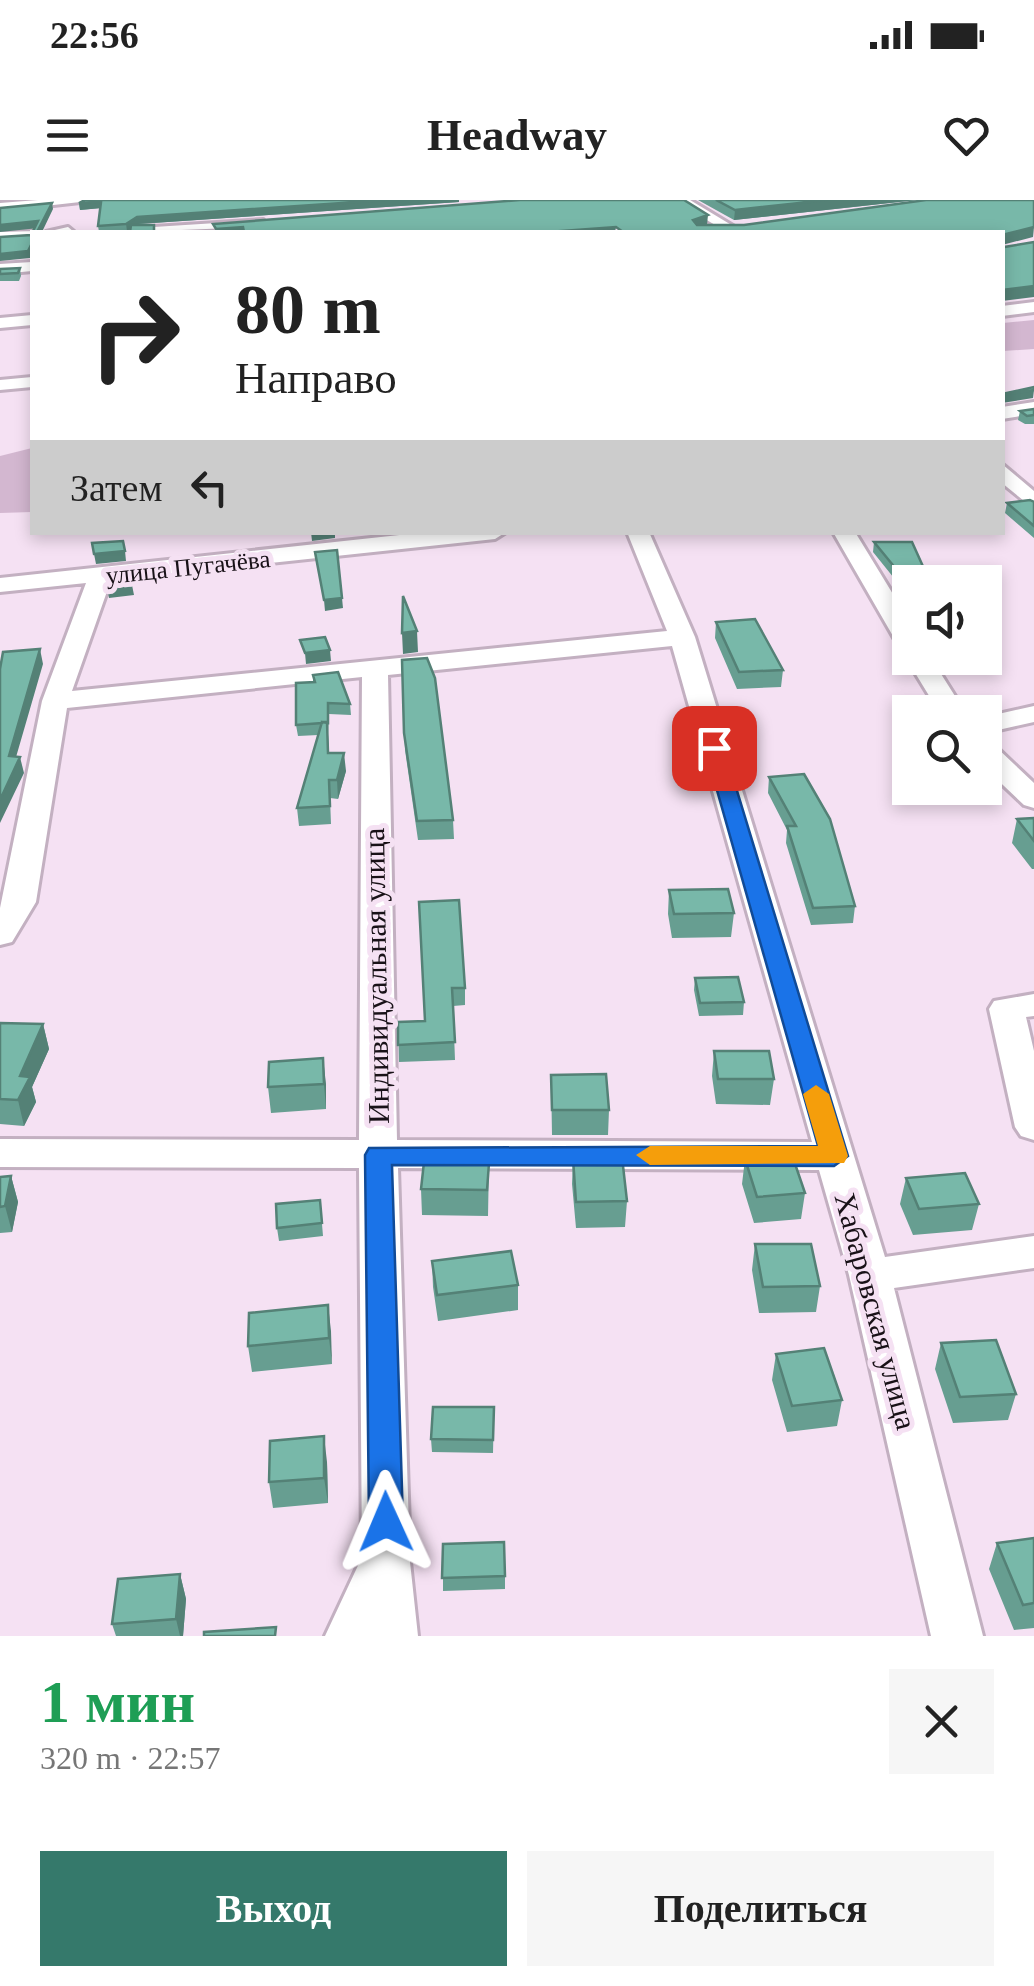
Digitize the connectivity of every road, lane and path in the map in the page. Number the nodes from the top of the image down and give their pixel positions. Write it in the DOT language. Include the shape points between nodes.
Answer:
graph roads {
  1 [pos="92,200"];
  2 [pos="680,200"];
  3 [pos="62,201"];
  4 [pos="0,207"];
  5 [pos="282,221"];
  6 [pos="69,230"];
  7 [pos="164,230"];
  8 [pos="739,230"];
  9 [pos="30,234"];
  10 [pos="0,236"];
  11 [pos="30,267"];
  12 [pos="0,269"];
  13 [pos="1034,307"];
  14 [pos="1005,312"];
  15 [pos="0,323"];
  16 [pos="30,323"];
  17 [pos="30,382"];
  18 [pos="0,385"];
  19 [pos="1034,408"];
  20 [pos="1005,412"];
  21 [pos="1005,473"];
  22 [pos="1033,501"];
  23 [pos="1005,504"];
  24 [pos="469,535"];
  25 [pos="639,535"];
  26 [pos="846,535"];
  27 [pos="100,577"];
  28 [pos="0,585"];
  29 [pos="892,613"];
  30 [pos="682,637"];
  31 [pos="375,668"];
  32 [pos="55,701"];
  33 [pos="1034,714"];
  34 [pos="1002,721"];
  35 [pos="1002,768"];
  36 [pos="1034,799"];
  37 [pos="0,935"];
  38 [pos="1034,1004"];
  39 [pos="1034,1128"];
  40 [pos="0,1154"];
  41 [pos="378,1155"];
  42 [pos="834,1156"];
  43 [pos="1034,1252"];
  44 [pos="870,1275"];
  45 [pos="387,1558"];
  46 [pos="351,1636"];
  47 [pos="392,1636"];
  48 [pos="957,1636"];
  1 -- 3 [label="street"];
  2 -- 8 [label="street"];
  3 -- 4 [label="street"];
  3 -- 6 [label="street"];
  5 -- 7 [label="street"];
  9 -- 10 [label="street"];
  11 -- 12 [label="street"];
  13 -- 14 [label="street"];
  15 -- 16 [label="street"];
  17 -- 18 [label="street"];
  19 -- 20 [label="street"];
  21 -- 22 [label="street"];
  22 -- 23 [label="street"];
  24 -- 27 [label="street, улица Пугачёва"];
  25 -- 30 [label="street, Хабаровская улица"];
  26 -- 29 [label="street"];
  27 -- 28 [label="street, улица Пугачёва"];
  27 -- 32 [label="street"];
  30 -- 31 [label="street"];
  30 -- 42 [label="street, Хабаровская улица"];
  31 -- 32 [label="street"];
  31 -- 41 [label="street, Индивидуальная улица"];
  32 -- 37 [label="street" via="20,902"];
  33 -- 34 [label="street"];
  35 -- 36 [label="street"];
  38 -- 39 [label="street" via="1006,1009"];
  40 -- 41 [label="street"];
  41 -- 42 [label="street"];
  41 -- 45 [label="street, Индивидуальная улица"];
  42 -- 44 [label="street, Хабаровская улица"];
  43 -- 44 [label="street"];
  44 -- 48 [label="street, Хабаровская улица"];
  45 -- 46 [label="street, Индивидуальная улица"];
  45 -- 47 [label="street"];
}
